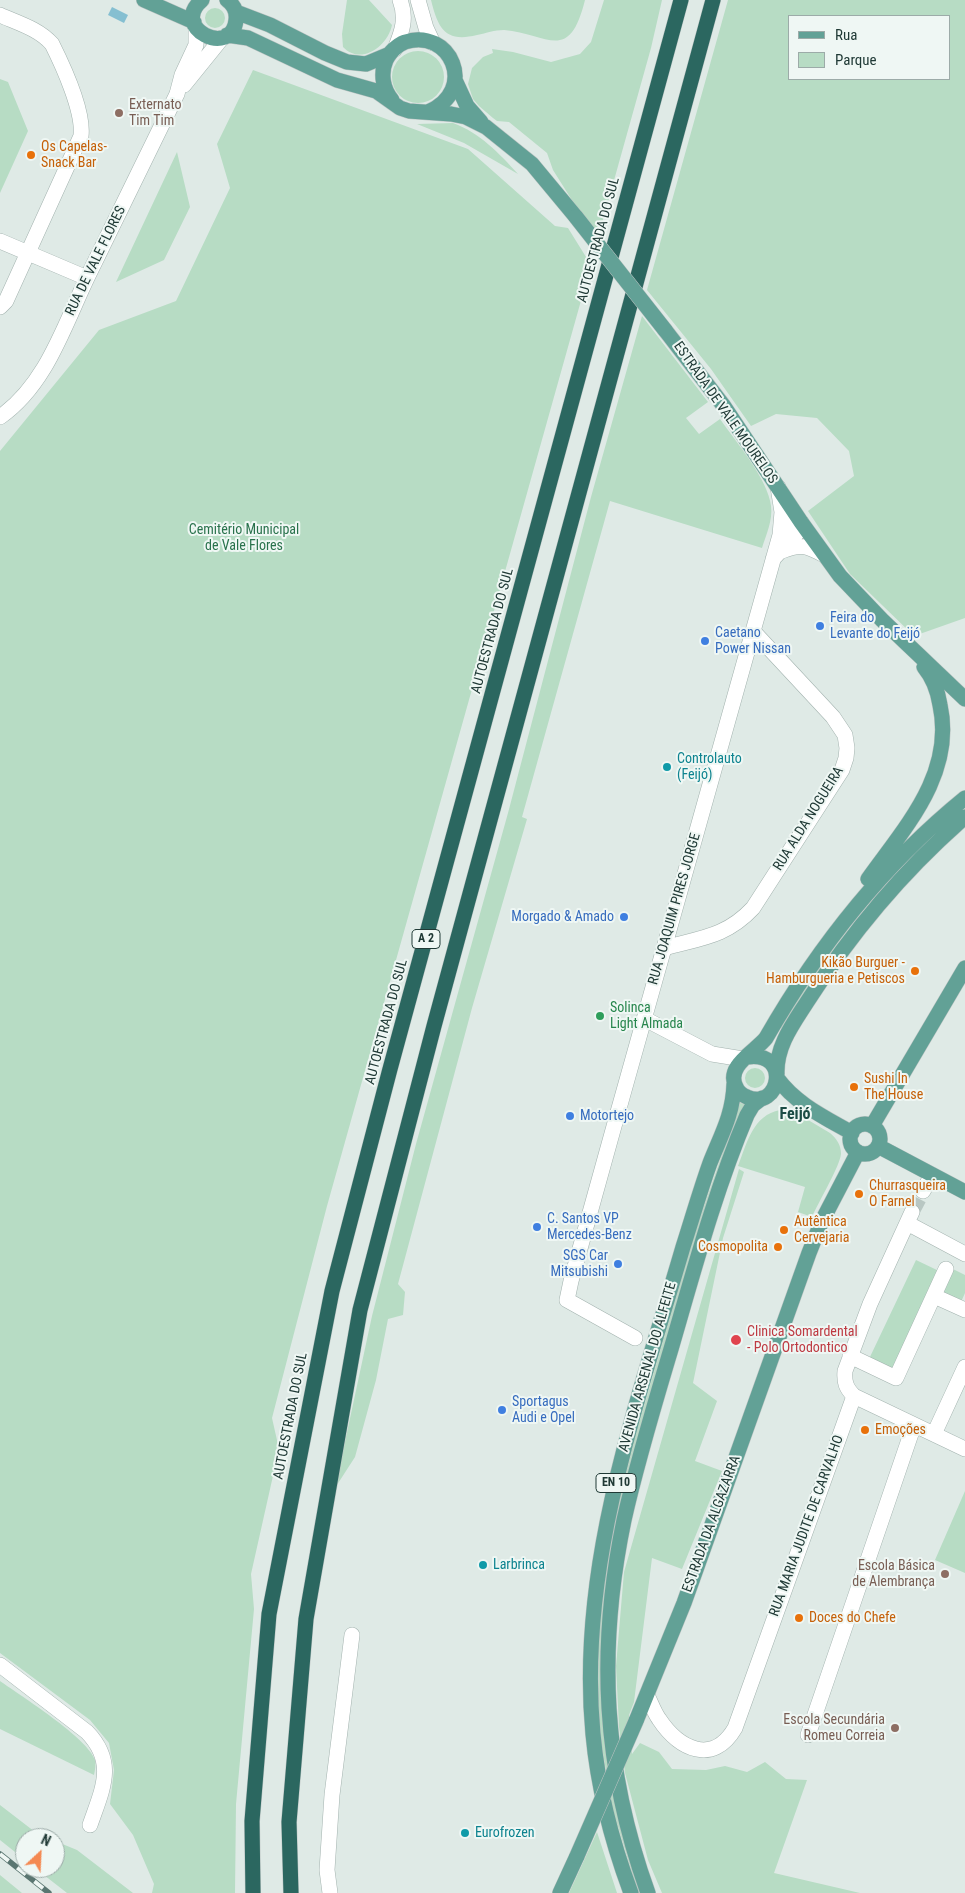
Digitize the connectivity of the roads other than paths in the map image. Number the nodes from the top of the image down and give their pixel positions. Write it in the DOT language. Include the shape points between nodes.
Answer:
graph roads {
  1 [pos="144,0"];
  2 [pos="202,0"];
  3 [pos="400,0"];
  4 [pos="418,0"];
  5 [pos="681,0"];
  6 [pos="713,0"];
  7 [pos="232,6"];
  8 [pos="0,15"];
  9 [pos="195,25"];
  10 [pos="225,36"];
  11 [pos="433,43"];
  12 [pos="392,51"];
  13 [pos="456,80"];
  14 [pos="177,94"];
  15 [pos="392,102"];
  16 [pos="428,112"];
  17 [pos="486,127"];
  18 [pos="0,241"];
  19 [pos="27,253"];
  20 [pos="87,278"];
  21 [pos="0,307"];
  22 [pos="0,417"];
  23 [pos="778,487"];
  24 [pos="801,522"];
  25 [pos="780,535"];
  26 [pos="777,555"];
  27 [pos="824,555"];
  28 [pos="753,631"];
  29 [pos="900,637"];
  30 [pos="965,699"];
  31 [pos="965,798"];
  32 [pos="965,818"];
  33 [pos="664,948"];
  34 [pos="965,968"];
  35 [pos="789,999"];
  36 [pos="645,1019"];
  37 [pos="704,1050"];
  38 [pos="745,1058"];
  39 [pos="777,1076"];
  40 [pos="734,1081"];
  41 [pos="764,1097"];
  42 [pos="802,1104"];
  43 [pos="872,1126"];
  44 [pos="852,1133"];
  45 [pos="878,1146"];
  46 [pos="858,1152"];
  47 [pos="932,1175"];
  48 [pos="923,1191"];
  49 [pos="965,1192"];
  50 [pos="965,1254"];
  51 [pos="946,1269"];
  52 [pos="934,1296"];
  53 [pos="965,1310"];
  54 [pos="635,1338"];
  55 [pos="850,1356"];
  56 [pos="965,1367"];
  57 [pos="854,1396"];
  58 [pos="914,1425"];
  59 [pos="934,1434"];
  60 [pos="965,1449"];
  61 [pos="352,1635"];
  62 [pos="0,1665"];
  63 [pos="647,1695"];
  64 [pos="808,1735"];
  65 [pos="90,1825"];
  66 [pos="253,1893"];
  67 [pos="290,1893"];
  68 [pos="330,1893"];
  69 [pos="560,1893"];
  70 [pos="630,1893"];
  71 [pos="648,1893"];
  1 -- 9 [label="main road, ESTRADA DE VALE MOURELOS" via="177,13"];
  2 -- 9 [label="main road" via="195,9"];
  3 -- 12 [label="street" via="404,26"];
  4 -- 11 [label="street"];
  5 -- 66 [label="highway, AUTOESTRADA DO SUL / A 2" via="332,1291 269,1614 252,1821"];
  6 -- 67 [label="highway, A 2" via="360,1310 306,1619 289,1822"];
  7 -- 10 [label="main road" via="235,25"];
  7 -- 12 [label="main road" via="346,62 366,64"];
  8 -- 19 [label="street" via="38,32 52,44 82,122 81,136"];
  9 -- 10 [label="main road, ESTRADA DE VALE MOURELOS" via="204,36 216,39"];
  9 -- 14 [label="street, RUA DE VALE FLORES" via="196,45"];
  10 -- 14 [label="street, RUA DE VALE FLORES"];
  10 -- 15 [label="main road, ESTRADA DE VALE MOURELOS" via="248,38 336,80 376,91"];
  11 -- 12 [label="main road" via="411,40"];
  11 -- 13 [label="main road, ESTRADA DE VALE MOURELOS" via="447,54"];
  12 -- 15 [label="main road" via="383,72 386,93"];
  13 -- 16 [label="main road" via="448,98"];
  13 -- 17 [label="main road, ESTRADA DE VALE MOURELOS" via="467,106"];
  14 -- 20 [label="street, RUA DE VALE FLORES"];
  15 -- 16 [label="main road, ESTRADA DE VALE MOURELOS" via="409,111"];
  16 -- 17 [label="main road, ESTRADA DE VALE MOURELOS" via="466,117"];
  17 -- 23 [label="main road, ESTRADA DE VALE MOURELOS, bridge" via="532,164 576,217 719,399"];
  18 -- 19 [label="street"];
  19 -- 20 [label="street"];
  19 -- 21 [label="street" via="6,301"];
  20 -- 22 [label="street, RUA DE VALE FLORES" via="39,376 17,403"];
  23 -- 24 [label="main road, ESTRADA DE VALE MOURELOS"];
  23 -- 25 [label="street, RUA JOAQUIM PIRES JORGE" via="782,512"];
  24 -- 25 [label="street" via="794,522"];
  24 -- 26 [label="street, RUA JOAQUIM PIRES JORGE" via="800,530"];
  24 -- 27 [label="main road, ESTRADA DE VALE MOURELOS"];
  25 -- 26 [label="street, RUA JOAQUIM PIRES JORGE"];
  26 -- 27 [label="street" via="798,545 808,546"];
  26 -- 28 [label="street, RUA JOAQUIM PIRES JORGE"];
  27 -- 29 [label="main road, ESTRADA DE VALE MOURELOS" via="849,587"];
  28 -- 33 [label="street, RUA JOAQUIM PIRES JORGE"];
  28 -- 33 [label="street, RUA ALDA NOGUEIRA" via="834,717 845,735 846,758 842,770 753,908 741,921 719,933"];
  29 -- 30 [label="main road, ESTRADA DE VALE MOURELOS"];
  29 -- 35 [label="main road" via="928,671 940,701 943,734 938,769 917,811"];
  31 -- 35 [label="main road" via="915,841 890,868 831,938"];
  32 -- 39 [label="main road" via="895,885 844,946 787,1034 778,1053"];
  33 -- 36 [label="street, RUA JOAQUIM PIRES JORGE"];
  34 -- 43 [label="main road"];
  35 -- 38 [label="main road" via="766,1038"];
  36 -- 37 [label="street"];
  36 -- 54 [label="street, RUA JOAQUIM PIRES JORGE" via="567,1300"];
  37 -- 38 [label="street" via="719,1057"];
  37 -- 40 [label="street"];
  38 -- 39 [label="main road" via="759,1056 767,1060"];
  38 -- 40 [label="main road" via="736,1069"];
  39 -- 41 [label="main road" via="773,1090"];
  39 -- 42 [label="main road"];
  40 -- 41 [label="main road" via="745,1097"];
  40 -- 70 [label="main road, AVENIDA ARSENAL DO ALFEITE / EN 10" via="732,1108 693,1215 626,1443 605,1530 597,1580 591,1652 593,1735 607,1815"];
  41 -- 42 [label="main road"];
  41 -- 71 [label="main road, AVENIDA ARSENAL DO ALFEITE / EN 10" via="753,1105 747,1115 706,1228 640,1456 614,1582 607,1662 610,1739 625,1821"];
  42 -- 44 [label="main road"];
  43 -- 44 [label="main road" via="863,1124"];
  43 -- 45 [label="main road" via="879,1133"];
  44 -- 46 [label="main road" via="851,1144"];
  45 -- 46 [label="main road" via="870,1153"];
  45 -- 47 [label="main road"];
  46 -- 63 [label="main road, ESTRADA DA ALGAZARRA" via="809,1252 684,1603"];
  47 -- 48 [label="street"];
  47 -- 49 [label="main road"];
  50 -- 55 [label="street" via="910,1217"];
  51 -- 52 [label="street"];
  52 -- 53 [label="street"];
  52 -- 55 [label="street" via="896,1378"];
  55 -- 57 [label="street" via="844,1380"];
  56 -- 59 [label="street"];
  57 -- 58 [label="street"];
  57 -- 63 [label="street, RUA MARIA JUDITE DE CARVALHO" via="728,1738 720,1746 708,1750 686,1747 658,1719"];
  58 -- 59 [label="street"];
  58 -- 64 [label="street"];
  59 -- 60 [label="street"];
  61 -- 68 [label="street" via="332,1795 327,1870"];
  62 -- 65 [label="street" via="87,1732 102,1751 104,1782"];
  63 -- 69 [label="main road, ESTRADA DA ALGAZARRA, bridge"];
}
